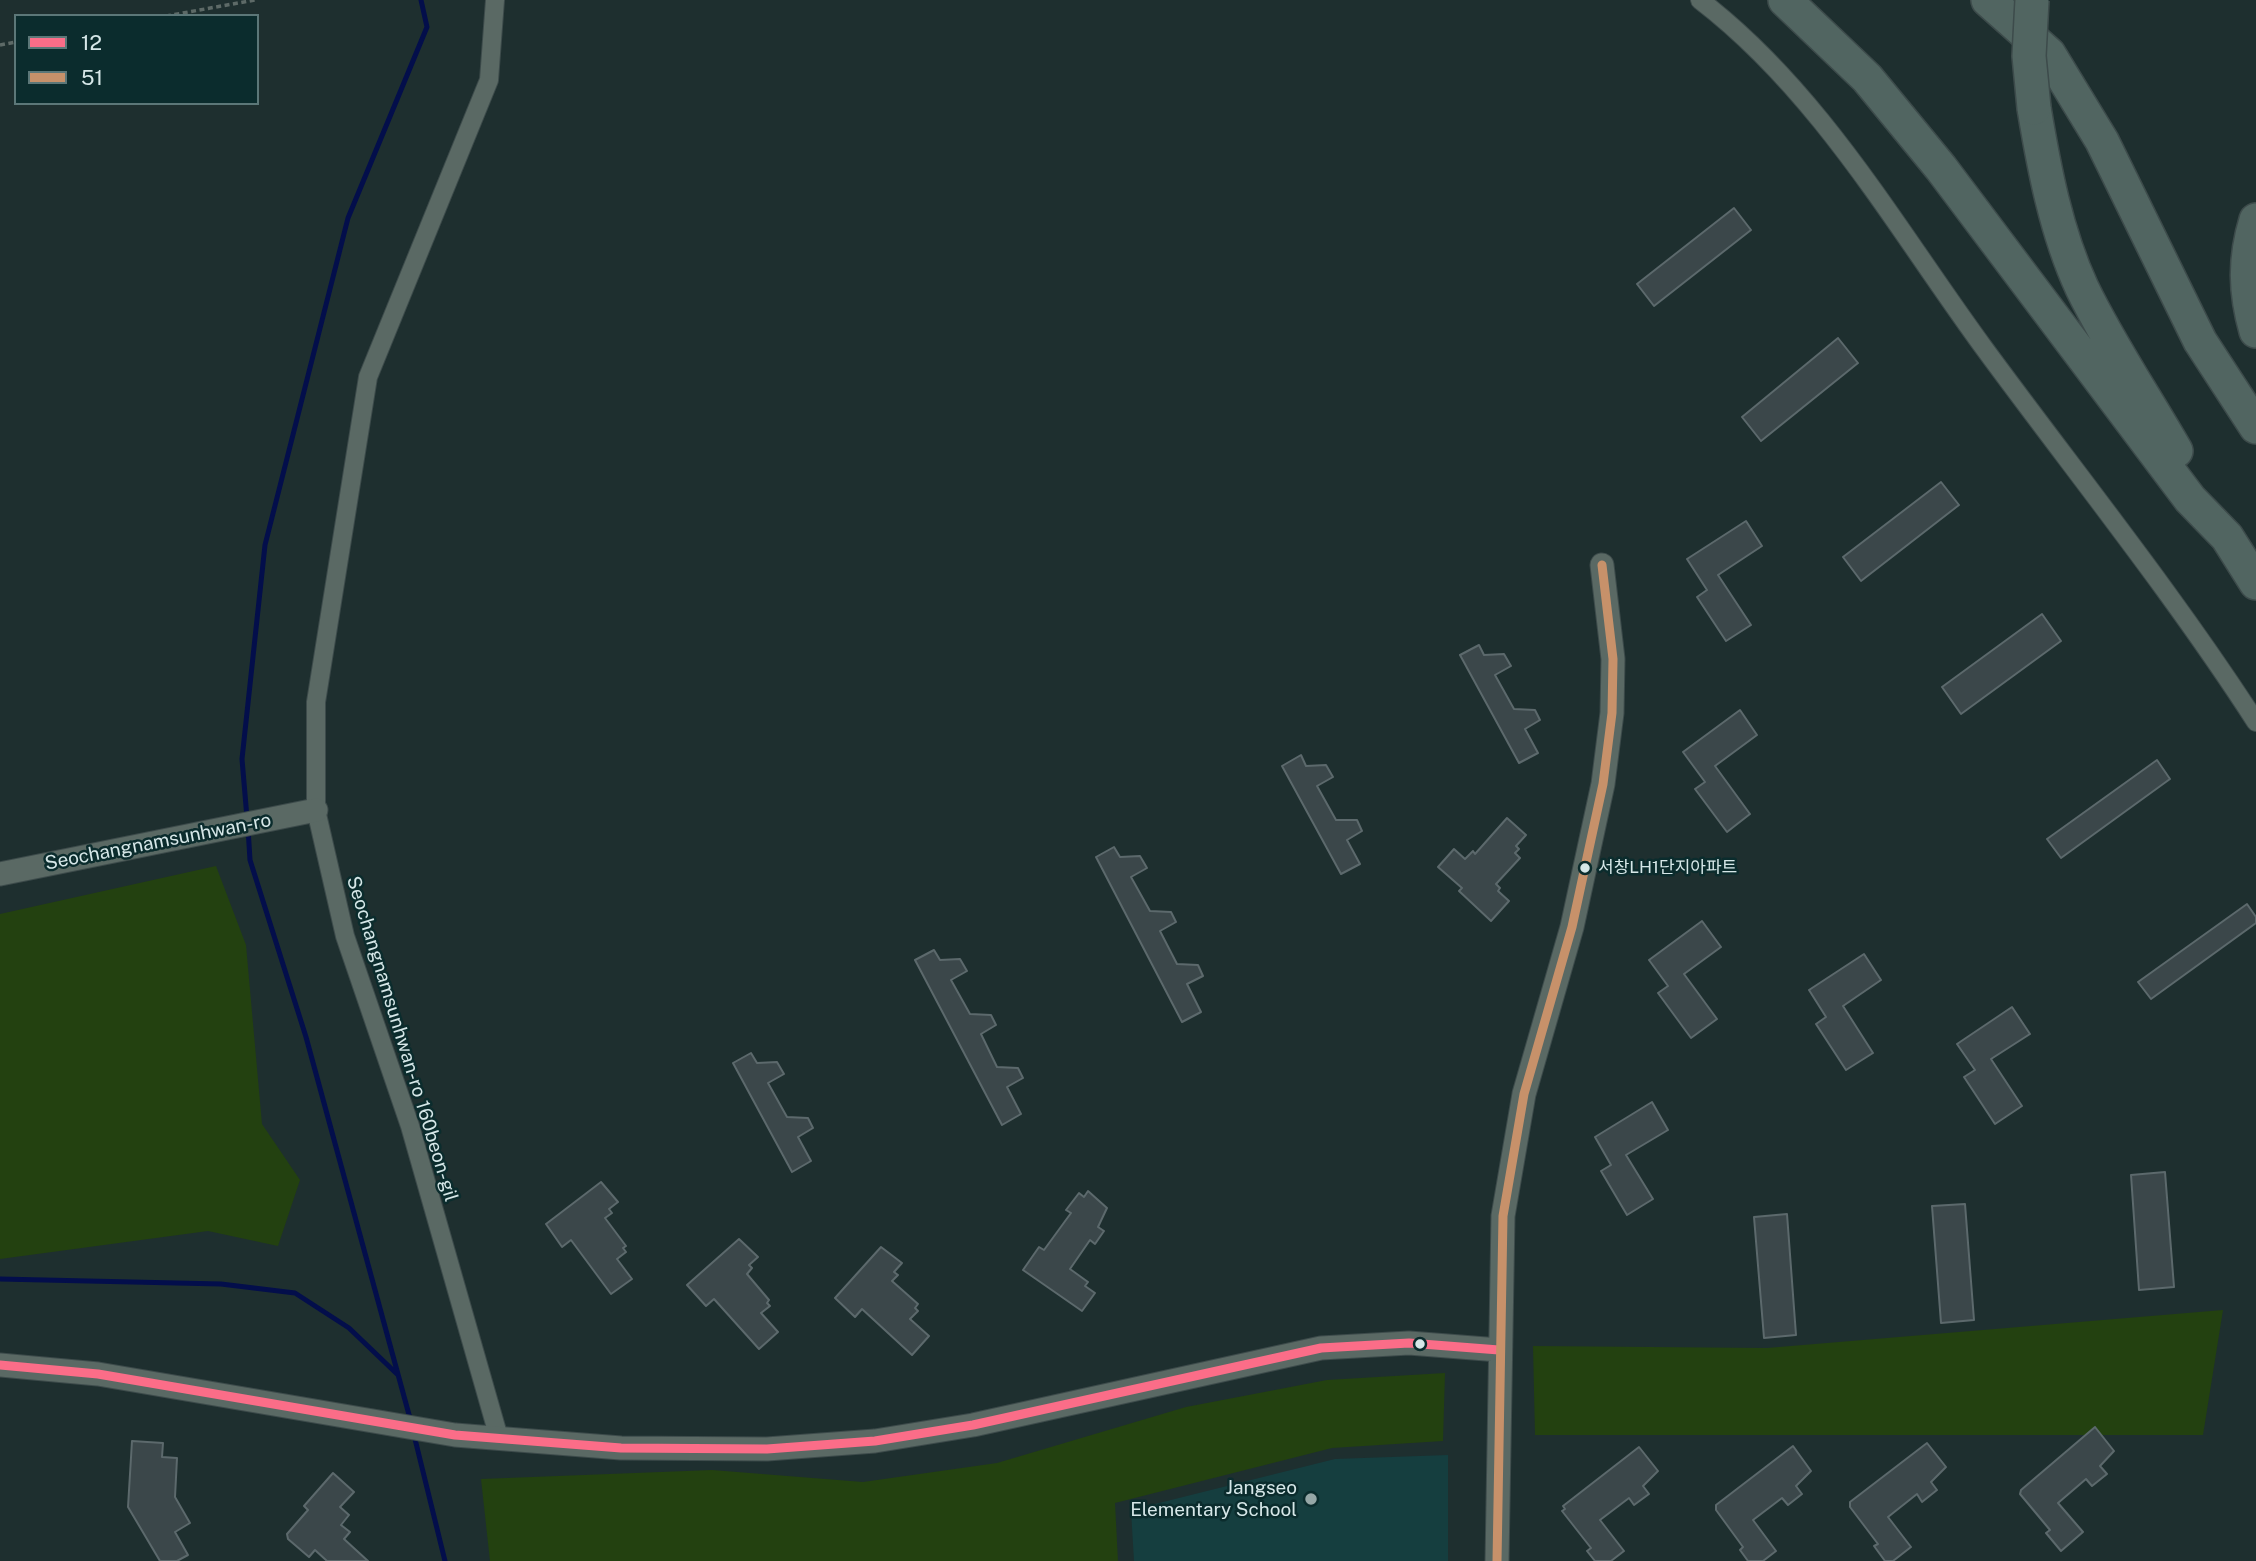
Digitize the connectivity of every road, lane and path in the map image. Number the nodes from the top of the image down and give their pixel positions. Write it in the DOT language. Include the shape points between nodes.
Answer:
graph roads {
  1 [pos="255,0"];
  2 [pos="495,0"];
  3 [pos="1700,0"];
  4 [pos="1785,0"];
  5 [pos="1988,0"];
  6 [pos="2032,0"];
  7 [pos="177,14"];
  8 [pos="2256,220"];
  9 [pos="2256,331"];
  10 [pos="2256,427"];
  11 [pos="2227,537"];
  12 [pos="1602,565"];
  13 [pos="2256,583"];
  14 [pos="2256,722"];
  15 [pos="316,810"];
  16 [pos="0,874"];
  17 [pos="1499,1350"];
  18 [pos="0,1365"];
  19 [pos="499,1438"];
  20 [pos="1497,1561"];
  1 -- 7 [label="path"];
  2 -- 15 [label="street, Seochangnamsunhwan-ro 160beon-gil" via="489,80 368,377 316,702"];
  3 -- 14 [label="street" via="1733,25 1795,89 1855,165 1991,358 2212,654"];
  4 -- 11 [label="highway" via="1875,88 2190,499"];
  5 -- 10 [label="highway" via="2049,54 2102,141 2200,341"];
  6 -- 11 [label="highway, bridge" via="2029,55 2034,108 2046,177 2082,288"];
  8 -- 9 [label="highway" via="2249,245 2247,298"];
  11 -- 13 [label="highway"];
  12 -- 17 [label="street" via="1613,659 1611,724 1572,927 1524,1094 1503,1216"];
  15 -- 16 [label="street, Seochangnamsunhwan-ro"];
  15 -- 19 [label="street, Seochangnamsunhwan-ro 160beon-gil" via="345,936 410,1126"];
  17 -- 19 [label="street" via="1409,1343 1321,1348 973,1425 875,1441 767,1448 621,1448"];
  17 -- 20 [label="street"];
  18 -- 19 [label="street" via="98,1374 455,1435"];
}
